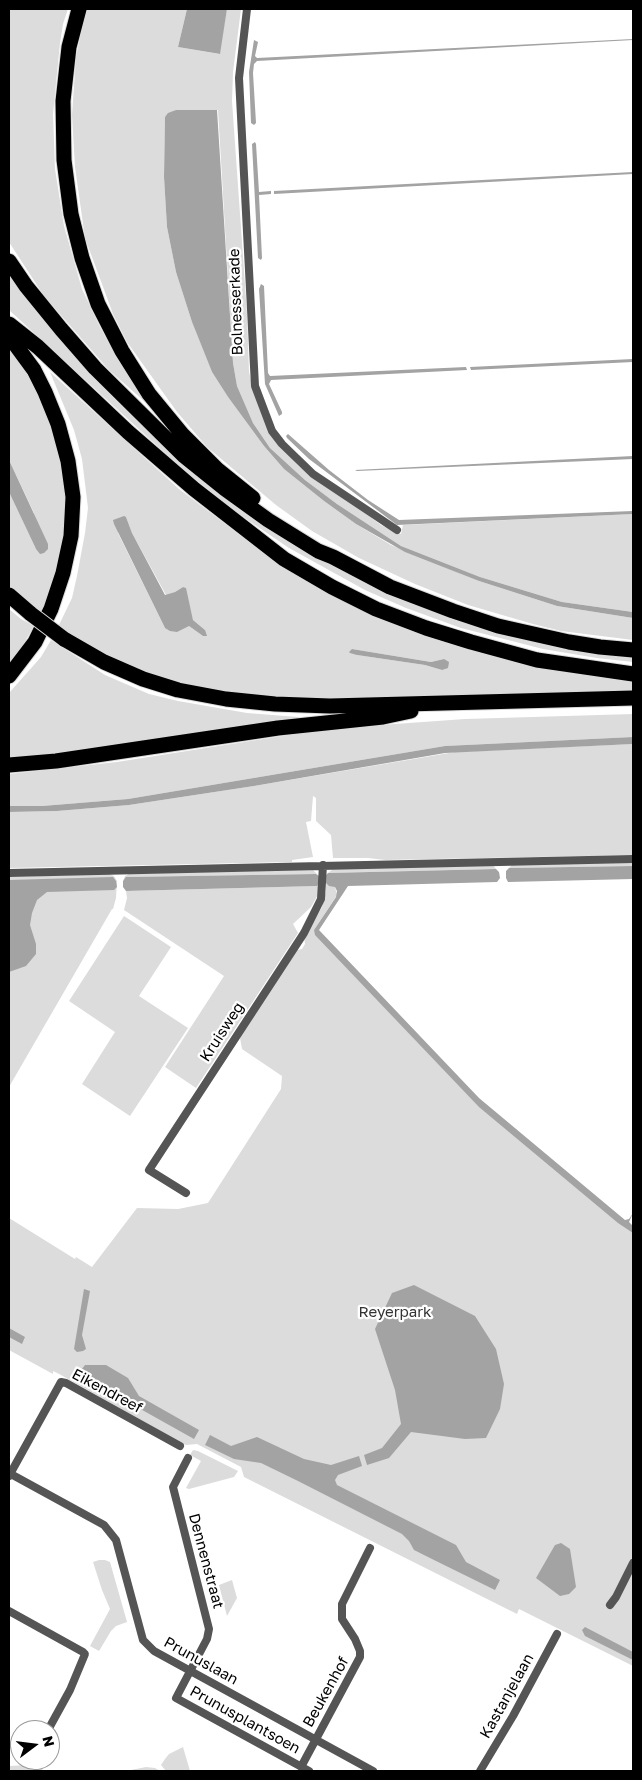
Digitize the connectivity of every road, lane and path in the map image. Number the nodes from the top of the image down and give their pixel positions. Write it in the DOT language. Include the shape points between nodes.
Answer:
graph roads {
  1 [pos="80,9"];
  2 [pos="247,9"];
  3 [pos="9,261"];
  4 [pos="9,324"];
  5 [pos="9,336"];
  6 [pos="396,530"];
  7 [pos="333,557"];
  8 [pos="9,595"];
  9 [pos="633,650"];
  10 [pos="633,674"];
  11 [pos="9,676"];
  12 [pos="633,698"];
  13 [pos="452,703"];
  14 [pos="9,765"];
  15 [pos="633,859"];
  16 [pos="322,866"];
  17 [pos="9,873"];
  18 [pos="186,1193"];
  19 [pos="180,1446"];
  20 [pos="188,1458"];
  21 [pos="9,1474"];
  22 [pos="370,1548"];
  23 [pos="633,1564"];
  24 [pos="610,1604"];
  25 [pos="9,1611"];
  26 [pos="557,1634"];
  27 [pos="189,1670"];
  28 [pos="54,1720"];
  29 [pos="315,1740"];
  30 [pos="301,1767"];
  31 [pos="309,1771"];
  32 [pos="373,1771"];
  33 [pos="480,1771"];
  1 -- 7 [label="highway" via="70,46 63,101 64,160 80,250 98,304 122,352 149,394 182,434 267,510"];
  2 -- 6 [label="street, Bolnesserkade" via="239,78 254,386 272,430 282,444 313,474"];
  3 -- 7 [label="highway" via="60,329 95,368 184,456 268,520 318,552"];
  4 -- 10 [label="highway" via="194,489 284,559 332,587 393,615 471,642 537,660"];
  5 -- 11 [label="highway" via="34,370 58,424 68,461 72,497 71,536 52,609 35,642"];
  7 -- 9 [label="highway" via="390,587 498,626 600,648"];
  8 -- 13 [label="highway, bridge" via="64,639 104,662 178,690 226,700 275,704"];
  12 -- 13 [label="highway"];
  13 -- 14 [label="highway" via="383,717"];
  15 -- 16 [label="street"];
  16 -- 17 [label="street"];
  16 -- 18 [label="street, Kruisweg" via="321,899 304,933 149,1170"];
  19 -- 21 [label="street, Eikendreef" via="61,1382"];
  20 -- 27 [label="street, Dennenstraat" via="173,1487 210,1628"];
  21 -- 27 [label="street, Prunuslaan" via="104,1525 116,1540 143,1640 154,1651"];
  22 -- 29 [label="street, Beukenhof" via="342,1604 342,1618 355,1639 360,1657"];
  23 -- 24 [label="street"];
  25 -- 28 [label="street" via="85,1654"];
  26 -- 33 [label="street, Kastanjelaan"];
  27 -- 29 [label="street, Prunuslaan"];
  27 -- 30 [label="street, Prunusplantsoen" via="176,1698"];
  29 -- 30 [label="street, Prunusplantsoen"];
  29 -- 32 [label="street, Prunuslaan"];
  30 -- 31 [label="street, Prunusplantsoen"];
}
